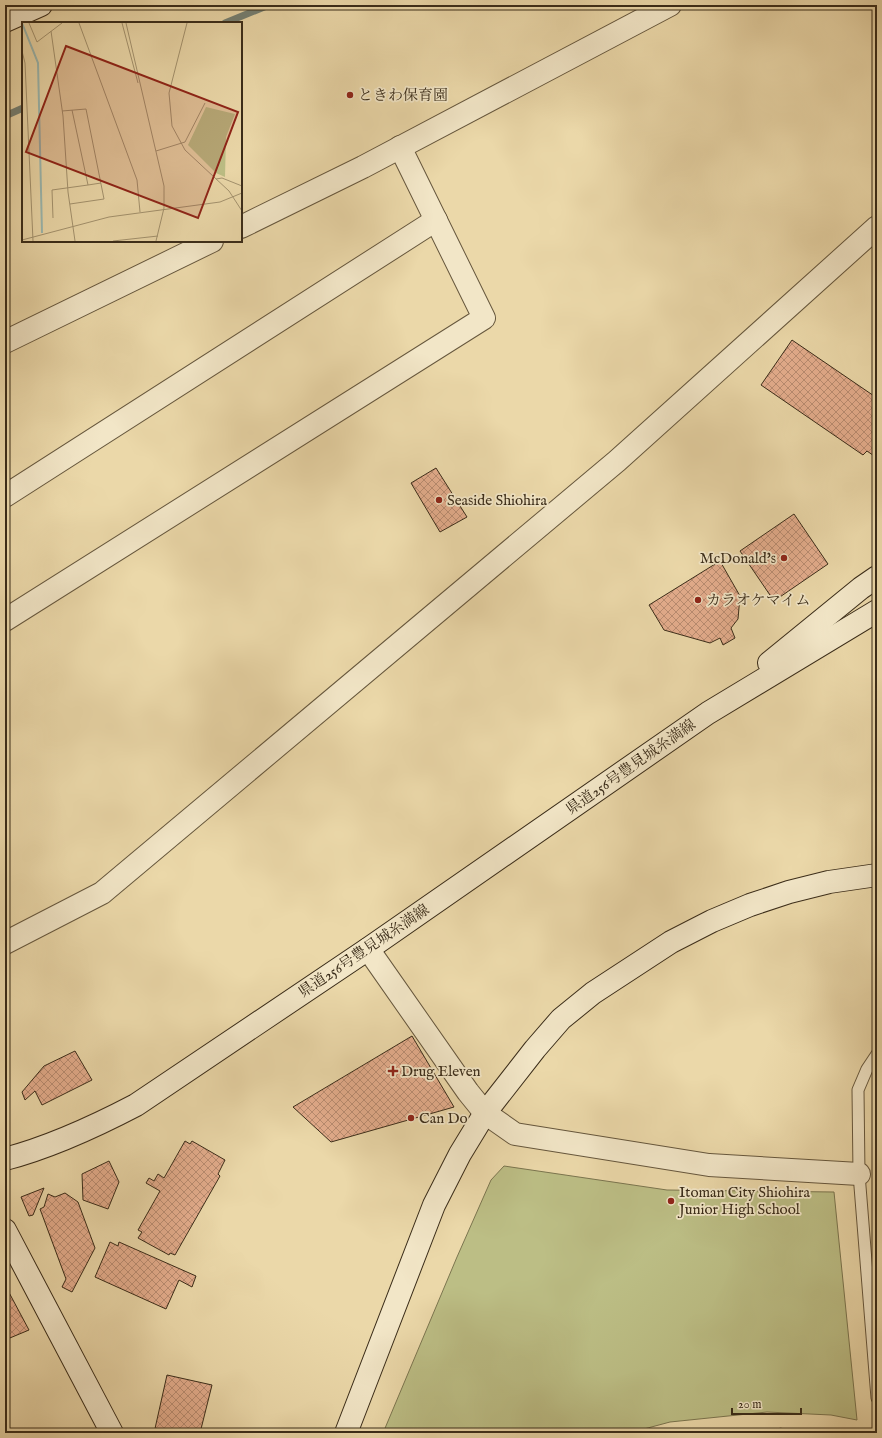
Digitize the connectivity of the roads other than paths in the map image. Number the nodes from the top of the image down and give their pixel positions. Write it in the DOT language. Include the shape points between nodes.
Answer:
graph roads {
  1 [pos="41,5"];
  2 [pos="670,5"];
  3 [pos="5,21"];
  4 [pos="400,147"];
  5 [pos="436,220"];
  6 [pos="242,227"];
  7 [pos="877,227"];
  8 [pos="210,242"];
  9 [pos="5,342"];
  10 [pos="5,496"];
  11 [pos="877,577"];
  12 [pos="877,611"];
  13 [pos="5,620"];
  14 [pos="708,713"];
  15 [pos="877,875"];
  16 [pos="5,943"];
  17 [pos="368,949"];
  18 [pos="877,1054"];
  19 [pos="485,1113"];
  20 [pos="5,1159"];
  21 [pos="859,1174"];
  22 [pos="5,1230"];
  23 [pos="877,1398"];
  24 [pos="112,1433"];
  25 [pos="346,1433"];
  1 -- 3 [label="street"];
  2 -- 4 [label="street"];
  4 -- 5 [label="street"];
  4 -- 6 [label="street"];
  5 -- 10 [label="street"];
  5 -- 13 [label="street" via="484,318"];
  7 -- 16 [label="street" via="617,460 102,893"];
  8 -- 9 [label="street"];
  11 -- 14 [label="street, 県道256号豊見城糸満線"];
  12 -- 14 [label="street, 県道256号豊見城糸満線"];
  14 -- 17 [label="street, 県道256号豊見城糸満線"];
  15 -- 19 [label="street" via="829,882 789,892 719,918 671,942 593,993 561,1019"];
  17 -- 19 [label="street"];
  17 -- 20 [label="street, 県道256号豊見城糸満線" via="136,1105 74,1135"];
  18 -- 21 [label="lane" via="866,1069 858,1090"];
  19 -- 21 [label="street" via="515,1134 709,1165"];
  19 -- 25 [label="street" via="434,1205"];
  21 -- 23 [label="lane"];
  22 -- 24 [label="street"];
}
